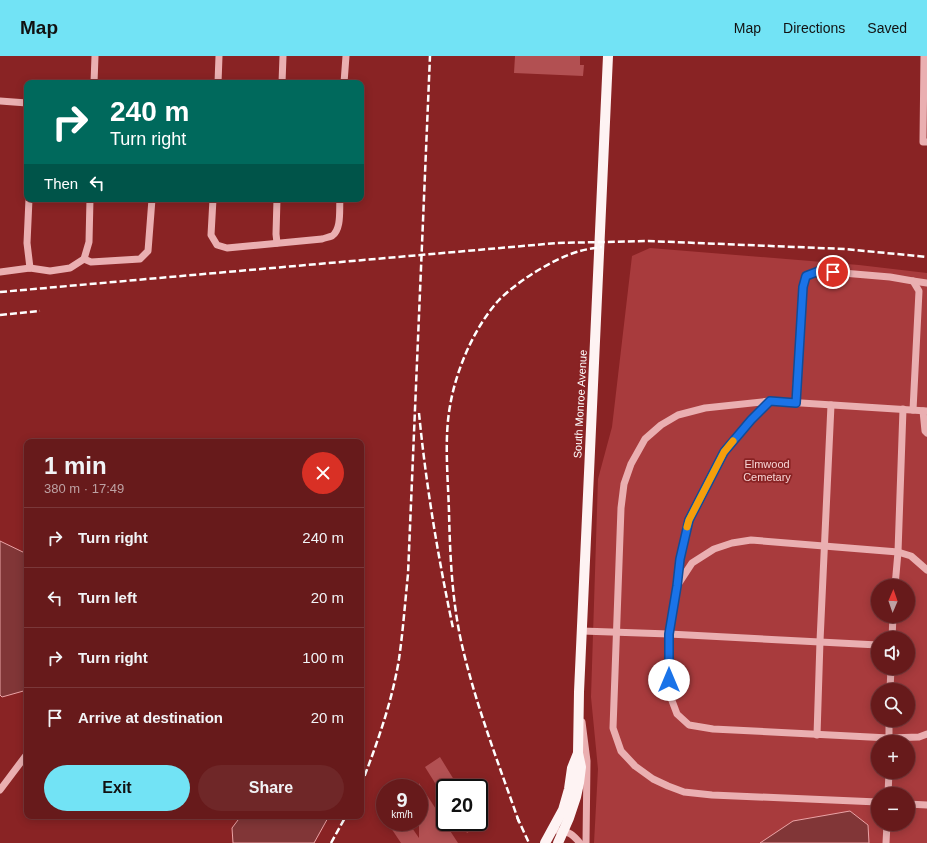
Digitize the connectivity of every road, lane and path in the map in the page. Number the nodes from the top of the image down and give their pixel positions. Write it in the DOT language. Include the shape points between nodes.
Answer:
graph roads {
  1 [pos="95,56"];
  2 [pos="219,56"];
  3 [pos="283,56"];
  4 [pos="346,56"];
  5 [pos="608,56"];
  6 [pos="924,56"];
  7 [pos="926,73"];
  8 [pos="94,80"];
  9 [pos="218,80"];
  10 [pos="282,80"];
  11 [pos="344,80"];
  12 [pos="0,101"];
  13 [pos="24,103"];
  14 [pos="925,142"];
  15 [pos="28,202"];
  16 [pos="90,202"];
  17 [pos="152,202"];
  18 [pos="213,202"];
  19 [pos="277,202"];
  20 [pos="340,202"];
  21 [pos="277,243"];
  22 [pos="84,259"];
  23 [pos="30,268"];
  24 [pos="0,272"];
  25 [pos="913,282"];
  26 [pos="927,283"];
  27 [pos="770,401"];
  28 [pos="796,403"];
  29 [pos="831,404"];
  30 [pos="903,409"];
  31 [pos="913,410"];
  32 [pos="925,411"];
  33 [pos="927,433"];
  34 [pos="825,545"];
  35 [pos="898,552"];
  36 [pos="927,570"];
  37 [pos="896,579"];
  38 [pos="677,586"];
  39 [pos="582,631"];
  40 [pos="617,633"];
  41 [pos="669,634"];
  42 [pos="820,641"];
  43 [pos="871,645"];
  44 [pos="579,692"];
  45 [pos="927,734"];
  46 [pos="817,735"];
  47 [pos="915,737"];
  48 [pos="871,739"];
  49 [pos="578,753"];
  50 [pos="24,758"];
  51 [pos="0,790"];
  52 [pos="871,802"];
  53 [pos="915,804"];
  54 [pos="927,805"];
  55 [pos="564,831"];
  56 [pos="887,831"];
  57 [pos="549,836"];
  58 [pos="557,843"];
  59 [pos="580,843"];
  60 [pos="586,843"];
  61 [pos="886,843"];
  1 -- 8 [label="street"];
  2 -- 9 [label="street"];
  3 -- 10 [label="street"];
  4 -- 11 [label="street"];
  5 -- 39 [label="main road, South Monroe Avenue"];
  6 -- 7 [label="street"];
  7 -- 14 [label="street"];
  12 -- 13 [label="street"];
  15 -- 23 [label="street" via="27,243"];
  16 -- 22 [label="street" via="89,242"];
  17 -- 22 [label="street" via="148,251 140,259 91,262"];
  18 -- 21 [label="street" via="211,236 217,245 227,248"];
  19 -- 21 [label="street"];
  20 -- 21 [label="street" via="339,223 332,236"];
  22 -- 23 [label="street" via="70,268 50,271"];
  23 -- 24 [label="street"];
  25 -- 26 [label="street"];
  25 -- 28 [label="street" via="890,277 819,271 806,276 803,287"];
  25 -- 31 [label="street" via="919,291"];
  27 -- 28 [label="street"];
  27 -- 38 [label="street" via="724,452 689,520"];
  27 -- 40 [label="street" via="705,408 678,415 645,439 631,464 624,484"];
  28 -- 29 [label="street"];
  29 -- 30 [label="street"];
  29 -- 34 [label="street"];
  30 -- 31 [label="street"];
  30 -- 35 [label="street"];
  31 -- 32 [label="street"];
  32 -- 33 [label="street" via="924,431"];
  34 -- 35 [label="street"];
  34 -- 38 [label="street" via="751,540 732,543 714,549 692,563"];
  34 -- 42 [label="street"];
  35 -- 36 [label="street" via="911,556"];
  35 -- 37 [label="street"];
  38 -- 41 [label="street"];
  39 -- 40 [label="street"];
  39 -- 44 [label="main road, South Monroe Avenue"];
  40 -- 41 [label="street"];
  40 -- 52 [label="street" via="613,728 621,751 635,766 653,779 684,792 712,796"];
  41 -- 42 [label="street"];
  41 -- 46 [label="street" via="671,698 677,714 690,725 713,730"];
  42 -- 43 [label="street"];
  42 -- 46 [label="street"];
  44 -- 49 [label="main road, South Monroe Avenue"];
  44 -- 60 [label="street" via="587,761"];
  45 -- 47 [label="street"];
  46 -- 48 [label="street"];
  49 -- 55 [label="main road, South Monroe Avenue" via="581,767 576,797"];
  49 -- 57 [label="main road, South Monroe Avenue" via="563,810"];
  50 -- 51 [label="street"];
  53 -- 54 [label="street"];
  55 -- 57 [label="street"];
  55 -- 58 [label="main road, South Monroe Avenue"];
  55 -- 59 [label="street" via="573,834"];
  56 -- 61 [label="street"];
  57 -- 58 [label="street"];
}
